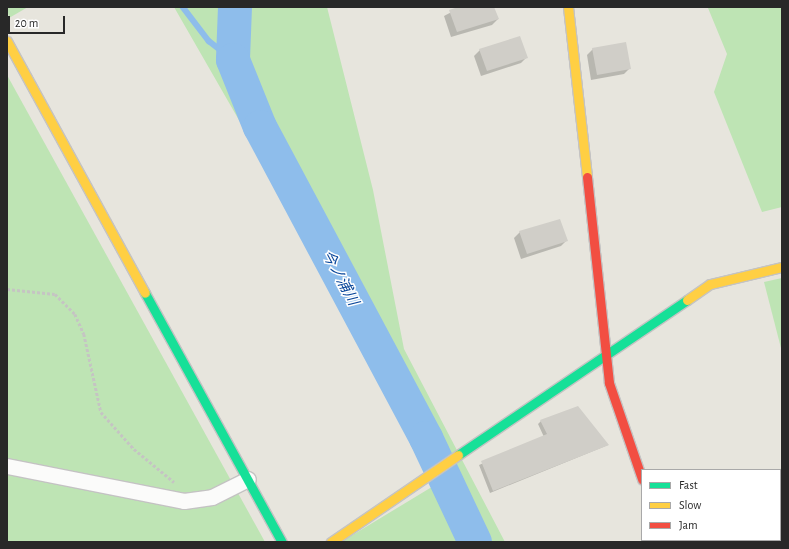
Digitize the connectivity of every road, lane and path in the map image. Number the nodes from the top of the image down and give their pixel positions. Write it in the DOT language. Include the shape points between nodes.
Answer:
graph roads {
  1 [pos="568,7"];
  2 [pos="7,41"];
  3 [pos="782,267"];
  4 [pos="7,289"];
  5 [pos="605,355"];
  6 [pos="7,466"];
  7 [pos="641,476"];
  8 [pos="248,479"];
  9 [pos="196,500"];
  10 [pos="282,542"];
  11 [pos="331,542"];
  1 -- 5 [label="street"];
  2 -- 8 [label="street"];
  3 -- 5 [label="street" via="710,284"];
  4 -- 9 [label="path" via="55,294 75,314 84,334 101,412 134,449"];
  5 -- 7 [label="street" via="609,383"];
  5 -- 11 [label="street"];
  6 -- 9 [label="street" via="184,501"];
  8 -- 9 [label="street" via="212,497"];
  8 -- 10 [label="street"];
}
